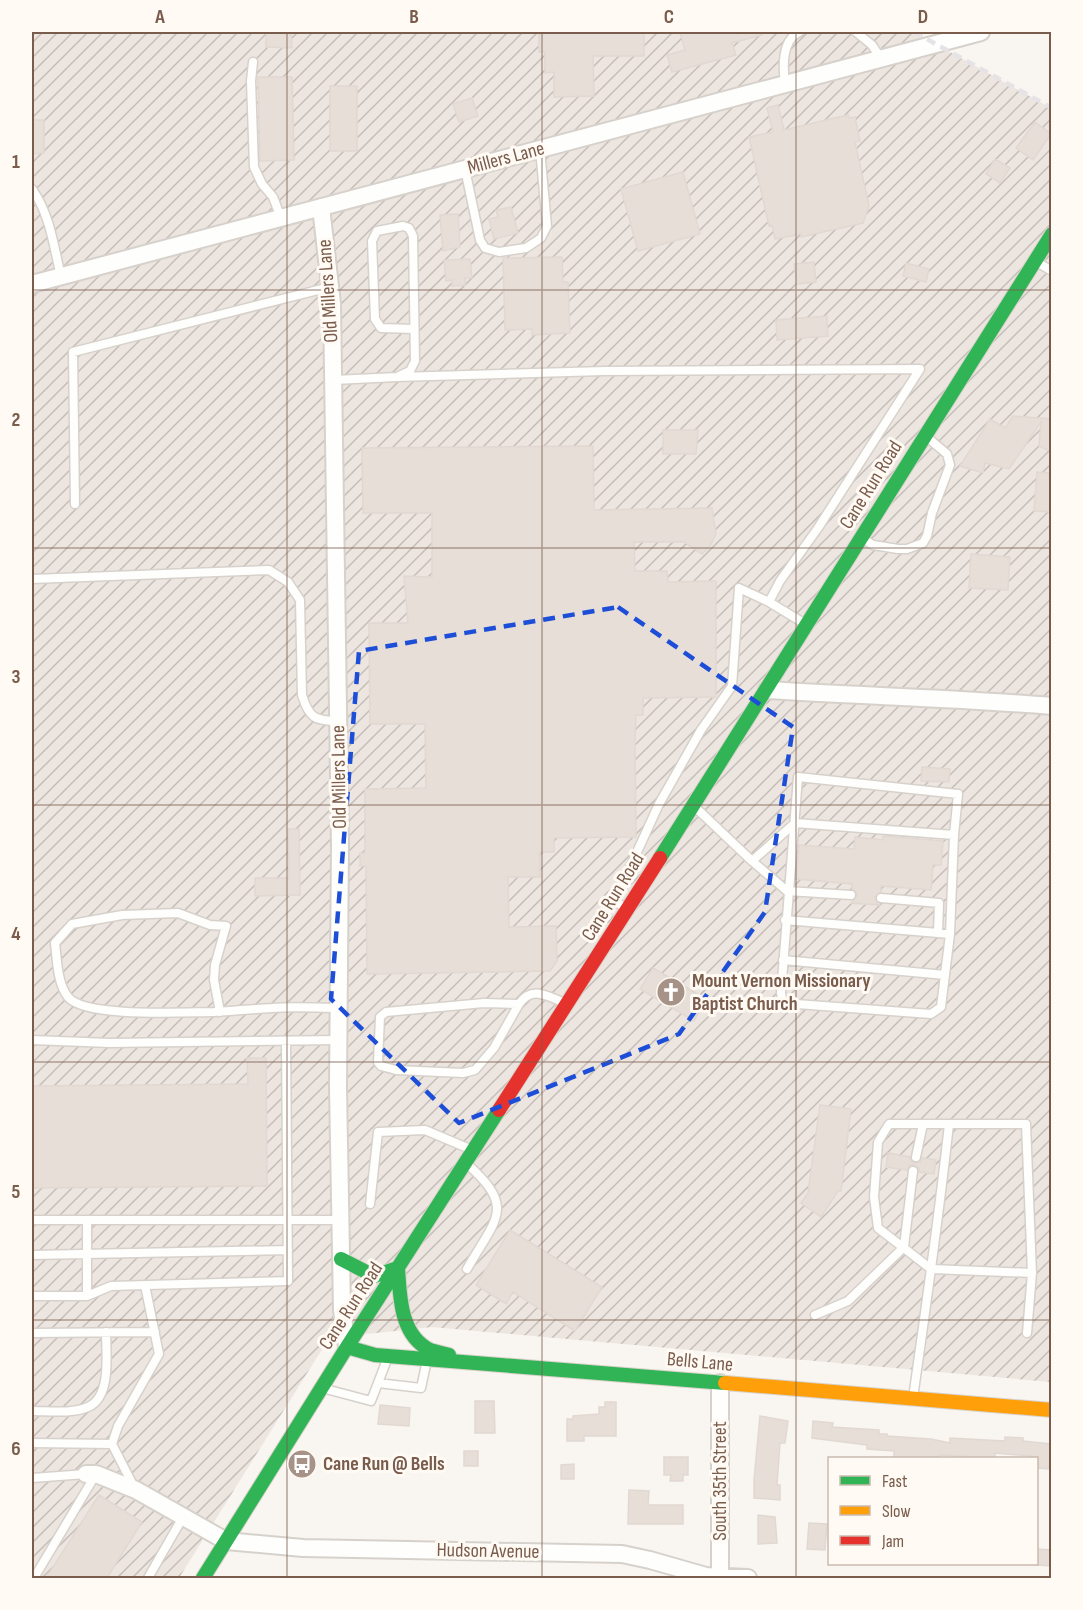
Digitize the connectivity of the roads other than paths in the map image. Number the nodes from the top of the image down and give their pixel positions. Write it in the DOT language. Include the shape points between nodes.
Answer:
graph roads {
  1 [pos="799,32"];
  2 [pos="856,32"];
  3 [pos="980,32"];
  4 [pos="881,60"];
  5 [pos="254,62"];
  6 [pos="785,85"];
  7 [pos="540,149"];
  8 [pos="465,169"];
  9 [pos="32,189"];
  10 [pos="321,207"];
  11 [pos="281,218"];
  12 [pos="1052,234"];
  13 [pos="1035,261"];
  14 [pos="1052,271"];
  15 [pos="61,277"];
  16 [pos="32,284"];
  17 [pos="330,287"];
  18 [pos="414,328"];
  19 [pos="396,377"];
  20 [pos="334,380"];
  21 [pos="925,435"];
  22 [pos="75,504"];
  23 [pos="861,538"];
  24 [pos="32,579"];
  25 [pos="770,602"];
  26 [pos="807,625"];
  27 [pos="767,690"];
  28 [pos="1052,706"];
  29 [pos="338,721"];
  30 [pos="694,806"];
  31 [pos="795,823"];
  32 [pos="954,835"];
  33 [pos="752,861"];
  34 [pos="787,891"];
  35 [pos="851,895"];
  36 [pos="880,898"];
  37 [pos="628,910"];
  38 [pos="785,920"];
  39 [pos="938,933"];
  40 [pos="950,934"];
  41 [pos="783,960"];
  42 [pos="945,975"];
  43 [pos="519,1004"];
  44 [pos="568,1004"];
  45 [pos="339,1008"];
  46 [pos="220,1012"];
  47 [pos="32,1040"];
  48 [pos="339,1040"];
  49 [pos="286,1041"];
  50 [pos="923,1124"];
  51 [pos="949,1124"];
  52 [pos="474,1151"];
  53 [pos="916,1157"];
  54 [pos="465,1163"];
  55 [pos="913,1171"];
  56 [pos="370,1204"];
  57 [pos="32,1220"];
  58 [pos="87,1220"];
  59 [pos="340,1220"];
  60 [pos="288,1221"];
  61 [pos="903,1247"];
  62 [pos="288,1250"];
  63 [pos="88,1253"];
  64 [pos="32,1255"];
  65 [pos="341,1259"];
  66 [pos="398,1268"];
  67 [pos="467,1269"];
  68 [pos="931,1269"];
  69 [pos="1032,1273"];
  70 [pos="146,1285"];
  71 [pos="32,1296"];
  72 [pos="87,1296"];
  73 [pos="815,1315"];
  74 [pos="106,1332"];
  75 [pos="155,1332"];
  76 [pos="32,1333"];
  77 [pos="1027,1333"];
  78 [pos="347,1347"];
  79 [pos="388,1356"];
  80 [pos="427,1359"];
  81 [pos="486,1364"];
  82 [pos="378,1383"];
  83 [pos="720,1383"];
  84 [pos="322,1388"];
  85 [pos="912,1398"];
  86 [pos="1052,1410"];
  87 [pos="32,1411"];
  88 [pos="32,1443"];
  89 [pos="112,1444"];
  90 [pos="91,1474"];
  91 [pos="32,1478"];
  92 [pos="136,1490"];
  93 [pos="183,1517"];
  94 [pos="226,1541"];
  95 [pos="720,1577"];
  96 [pos="34,1578"];
  97 [pos="148,1578"];
  98 [pos="203,1578"];
  99 [pos="748,1578"];
  1 -- 6 [label="lane" via="785,50"];
  2 -- 4 [label="lane" via="872,45"];
  3 -- 4 [label="street, Millers Lane"];
  4 -- 6 [label="street, Millers Lane"];
  5 -- 11 [label="lane" via="254,167"];
  6 -- 7 [label="street, Millers Lane"];
  7 -- 8 [label="street, Millers Lane"];
  7 -- 8 [label="lane" via="547,226 542,238 526,249 499,252 485,248"];
  8 -- 10 [label="street, Millers Lane"];
  9 -- 15 [label="lane" via="49,226"];
  10 -- 11 [label="street, Millers Lane"];
  10 -- 17 [label="street, Old Millers Lane"];
  11 -- 15 [label="street, Millers Lane"];
  12 -- 13 [label="main road, Cane Run Road"];
  13 -- 14 [label="lane"];
  13 -- 21 [label="main road, Cane Run Road"];
  15 -- 16 [label="street, Millers Lane"];
  17 -- 20 [label="street, Old Millers Lane"];
  17 -- 22 [label="lane" via="73,352"];
  18 -- 18 [label="lane" via="413,236 403,226 377,231 372,241 375,319 381,327"];
  18 -- 19 [label="lane" via="415,362 410,371"];
  19 -- 20 [label="lane"];
  19 -- 25 [label="lane" via="920,369"];
  20 -- 29 [label="street, Old Millers Lane"];
  21 -- 23 [label="main road, Cane Run Road"];
  21 -- 23 [label="lane" via="947,454 950,465 923,543 898,549 873,545"];
  23 -- 26 [label="main road, Cane Run Road"];
  24 -- 29 [label="lane" via="269,570 288,582 300,600 302,695 306,707 322,721"];
  25 -- 26 [label="lane"];
  25 -- 37 [label="lane" via="739,588 732,686 701,730 659,804 616,898"];
  26 -- 27 [label="main road, Cane Run Road"];
  27 -- 28 [label="street"];
  27 -- 30 [label="main road, Cane Run Road"];
  29 -- 45 [label="street, Old Millers Lane"];
  30 -- 33 [label="lane"];
  30 -- 37 [label="main road, Cane Run Road"];
  31 -- 32 [label="lane"];
  31 -- 32 [label="lane" via="798,777 958,794"];
  31 -- 33 [label="lane"];
  31 -- 34 [label="lane"];
  32 -- 40 [label="lane"];
  33 -- 34 [label="lane"];
  34 -- 35 [label="lane"];
  34 -- 38 [label="lane"];
  36 -- 39 [label="lane" via="939,903"];
  37 -- 44 [label="main road, Cane Run Road"];
  38 -- 39 [label="lane"];
  38 -- 41 [label="lane"];
  39 -- 40 [label="lane"];
  40 -- 42 [label="lane"];
  41 -- 42 [label="lane"];
  41 -- 42 [label="lane" via="783,1003 793,1004 931,1014 941,1007"];
  43 -- 43 [label="lane" via="484,1003 386,1012 380,1017 378,1062 396,1070 475,1070 494,1048"];
  43 -- 44 [label="lane" via="529,993 538,993"];
  44 -- 52 [label="main road, Cane Run Road"];
  45 -- 46 [label="lane"];
  45 -- 48 [label="street, Old Millers Lane"];
  46 -- 46 [label="lane" via="117,1011 76,1003 63,990 56,942 72,924 122,915 178,913 210,925 226,926 215,964"];
  47 -- 49 [label="lane"];
  48 -- 49 [label="lane"];
  48 -- 59 [label="street, Old Millers Lane"];
  49 -- 60 [label="lane"];
  50 -- 51 [label="lane"];
  50 -- 53 [label="lane"];
  50 -- 61 [label="lane" via="889,1124 878,1142 874,1197 878,1228"];
  51 -- 68 [label="lane"];
  51 -- 69 [label="lane" via="1026,1124"];
  52 -- 54 [label="main road, Cane Run Road"];
  52 -- 56 [label="lane" via="425,1130 378,1132"];
  54 -- 66 [label="main road, Cane Run Road"];
  54 -- 67 [label="lane" via="484,1179 498,1207 496,1219"];
  55 -- 61 [label="lane"];
  57 -- 58 [label="lane"];
  58 -- 60 [label="lane"];
  58 -- 63 [label="lane"];
  59 -- 60 [label="lane"];
  59 -- 65 [label="street, Old Millers Lane"];
  60 -- 62 [label="lane"];
  61 -- 68 [label="lane"];
  61 -- 73 [label="lane" via="848,1301"];
  62 -- 63 [label="lane"];
  62 -- 70 [label="lane" via="288,1281"];
  63 -- 64 [label="lane"];
  63 -- 72 [label="lane"];
  65 -- 66 [label="main road" via="374,1276"];
  65 -- 78 [label="street, Old Millers Lane"];
  66 -- 78 [label="main road, Cane Run Road"];
  66 -- 81 [label="main road" via="402,1315 412,1334 430,1350"];
  68 -- 69 [label="lane"];
  68 -- 85 [label="lane"];
  69 -- 77 [label="lane"];
  70 -- 72 [label="lane" via="111,1286"];
  70 -- 75 [label="lane"];
  71 -- 72 [label="lane"];
  74 -- 75 [label="lane"];
  74 -- 76 [label="lane"];
  74 -- 87 [label="lane" via="106,1380 91,1406"];
  75 -- 89 [label="lane" via="159,1354 118,1426"];
  78 -- 79 [label="main road, Bells Lane"];
  78 -- 84 [label="main road, Cane Run Road"];
  79 -- 80 [label="main road, Bells Lane"];
  79 -- 82 [label="lane"];
  80 -- 81 [label="main road, Bells Lane"];
  80 -- 82 [label="lane" via="421,1388"];
  81 -- 83 [label="main road, Bells Lane"];
  82 -- 84 [label="lane" via="371,1401"];
  83 -- 85 [label="main road, Bells Lane"];
  83 -- 95 [label="street, South 35th Street"];
  84 -- 94 [label="main road, Cane Run Road"];
  85 -- 86 [label="main road, Bells Lane"];
  88 -- 89 [label="lane"];
  89 -- 92 [label="lane"];
  90 -- 91 [label="lane"];
  90 -- 92 [label="street"];
  90 -- 96 [label="lane"];
  92 -- 93 [label="street"];
  93 -- 94 [label="street"];
  93 -- 97 [label="lane"];
  94 -- 95 [label="street, Hudson Avenue" via="303,1548 610,1554"];
  94 -- 98 [label="main road, Cane Run Road"];
  95 -- 99 [label="street, Hudson Avenue"];
}
